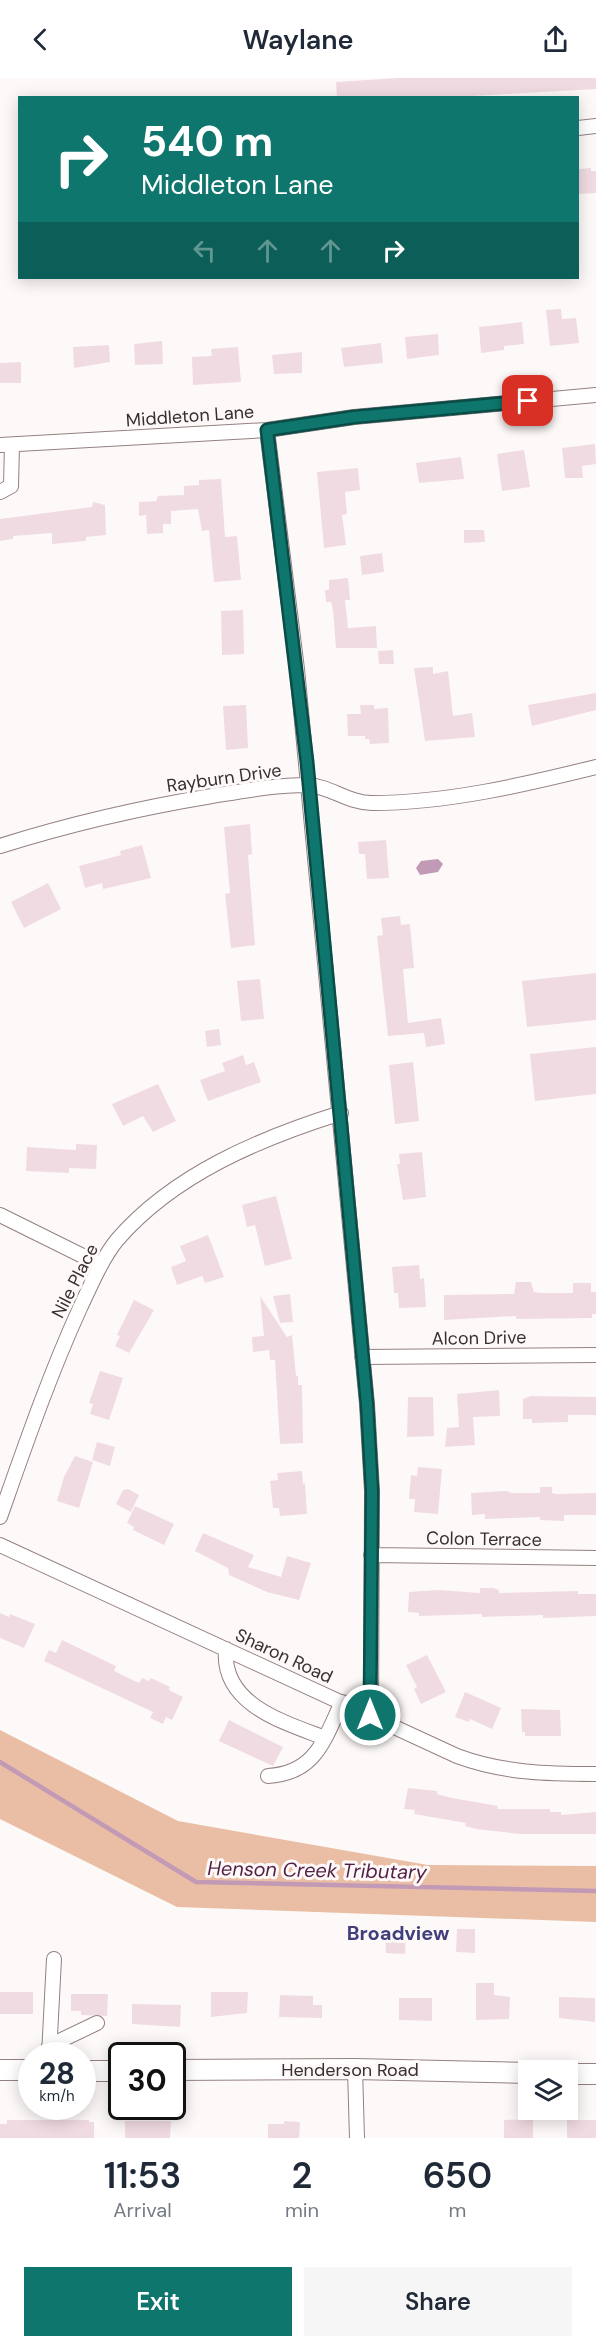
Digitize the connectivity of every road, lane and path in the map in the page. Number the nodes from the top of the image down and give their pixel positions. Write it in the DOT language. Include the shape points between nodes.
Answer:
graph roads {
  1 [pos="596,126"];
  2 [pos="579,128"];
  3 [pos="596,395"];
  4 [pos="267,430"];
  5 [pos="6,445"];
  6 [pos="0,492"];
  7 [pos="596,767"];
  8 [pos="309,785"];
  9 [pos="0,846"];
  10 [pos="341,1113"];
  11 [pos="0,1215"];
  12 [pos="100,1265"];
  13 [pos="596,1355"];
  14 [pos="362,1357"];
  15 [pos="0,1516"];
  16 [pos="0,1545"];
  17 [pos="371,1555"];
  18 [pos="596,1558"];
  19 [pos="226,1649"];
  20 [pos="342,1702"];
  21 [pos="370,1715"];
  22 [pos="325,1738"];
  23 [pos="596,1774"];
  24 [pos="268,1776"];
  25 [pos="54,1959"];
  26 [pos="97,2023"];
  27 [pos="49,2042"];
  28 [pos="64,2042"];
  29 [pos="356,2069"];
  30 [pos="0,2070"];
  31 [pos="18,2070"];
  32 [pos="186,2070"];
  33 [pos="518,2073"];
  34 [pos="578,2074"];
  35 [pos="596,2074"];
  36 [pos="357,2138"];
  1 -- 2 [label="street"];
  3 -- 4 [label="street, Middleton Lane" via="354,417"];
  4 -- 5 [label="street, Middleton Lane"];
  4 -- 8 [label="street"];
  5 -- 6 [label="street" via="11,486"];
  7 -- 8 [label="street, Rayburn Drive" via="516,786 405,801 356,802"];
  8 -- 9 [label="street, Rayburn Drive" via="257,789 127,811 67,824"];
  8 -- 10 [label="street"];
  10 -- 12 [label="street, Nile Place" via="260,1143 194,1176 128,1230"];
  10 -- 14 [label="street"];
  11 -- 12 [label="street"];
  12 -- 15 [label="street, Nile Place" via="57,1358"];
  13 -- 14 [label="street, Alcon Drive"];
  14 -- 17 [label="street" via="372,1491"];
  16 -- 19 [label="street, Sharon Road"];
  17 -- 18 [label="street, Colon Terrace"];
  17 -- 21 [label="street"];
  19 -- 20 [label="street, Sharon Road"];
  19 -- 22 [label="street" via="224,1665 233,1686 259,1710"];
  20 -- 21 [label="street, Sharon Road"];
  20 -- 22 [label="street"];
  21 -- 23 [label="street, Sharon Road" via="485,1766 534,1774"];
  22 -- 24 [label="street" via="299,1770"];
  25 -- 27 [label="street"];
  26 -- 28 [label="street"];
  29 -- 32 [label="street, Henderson Road"];
  29 -- 33 [label="street, Henderson Road"];
  29 -- 36 [label="street"];
  30 -- 31 [label="street"];
  34 -- 35 [label="street"];
}
